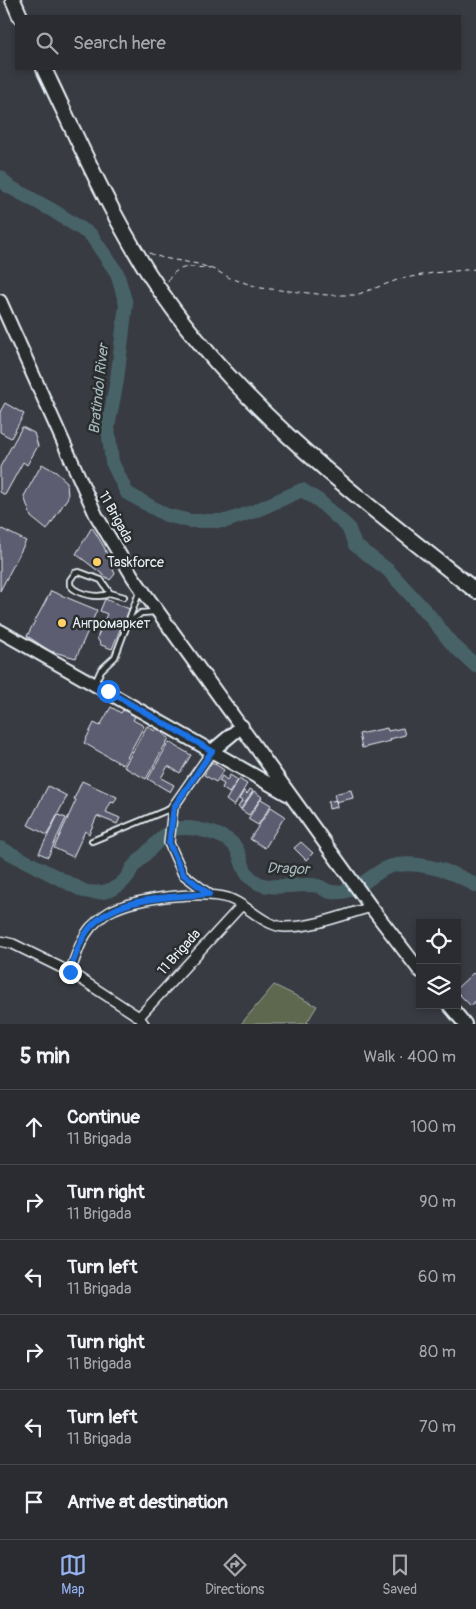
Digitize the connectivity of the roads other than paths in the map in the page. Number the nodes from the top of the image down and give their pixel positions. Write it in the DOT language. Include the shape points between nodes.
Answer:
graph roads {
  1 [pos="13,0"];
  2 [pos="20,15"];
  3 [pos="44,70"];
  4 [pos="0,301"];
  5 [pos="141,588"];
  6 [pos="476,591"];
  7 [pos="110,593"];
  8 [pos="124,597"];
  9 [pos="159,612"];
  10 [pos="127,626"];
  11 [pos="0,631"];
  12 [pos="95,684"];
  13 [pos="242,726"];
  14 [pos="212,751"];
  15 [pos="293,798"];
  16 [pos="174,807"];
  17 [pos="92,841"];
  18 [pos="209,894"];
  19 [pos="241,906"];
  20 [pos="371,907"];
  21 [pos="0,941"];
  22 [pos="416,966"];
  23 [pos="70,972"];
  24 [pos="452,1009"];
  25 [pos="142,1021"];
  26 [pos="465,1024"];
  1 -- 2 [label="main road"];
  3 -- 6 [label="main road" via="121,226 150,275 190,330 226,373 320,466"];
  4 -- 5 [label="main road, 11 Brigada" via="96,515"];
  5 -- 9 [label="main road, 11 Brigada"];
  5 -- 10 [label="lane"];
  7 -- 7 [label="lane" via="101,580 79,572 70,580 73,589 98,596"];
  7 -- 8 [label="lane"];
  9 -- 10 [label="lane" via="140,613"];
  9 -- 13 [label="main road, 11 Brigada"];
  10 -- 12 [label="lane" via="115,658 101,670"];
  11 -- 12 [label="main road, 11 Brigada"];
  12 -- 14 [label="main road, 11 Brigada"];
  13 -- 14 [label="main road"];
  13 -- 15 [label="main road, 11 Brigada"];
  14 -- 15 [label="main road, 11 Brigada"];
  14 -- 16 [label="street"];
  15 -- 20 [label="main road, 11 Brigada"];
  16 -- 17 [label="lane"];
  16 -- 18 [label="street" via="169,843 183,874"];
  18 -- 19 [label="street" via="229,898"];
  18 -- 23 [label="street" via="143,900 114,909 92,925 84,936"];
  19 -- 20 [label="street" via="274,925 285,926 318,923"];
  19 -- 25 [label="street, 11 Brigada"];
  20 -- 22 [label="main road, 11 Brigada"];
  21 -- 23 [label="street, 11 Brigada" via="13,944"];
  23 -- 25 [label="street, 11 Brigada"];
  24 -- 26 [label="main road"];
}
